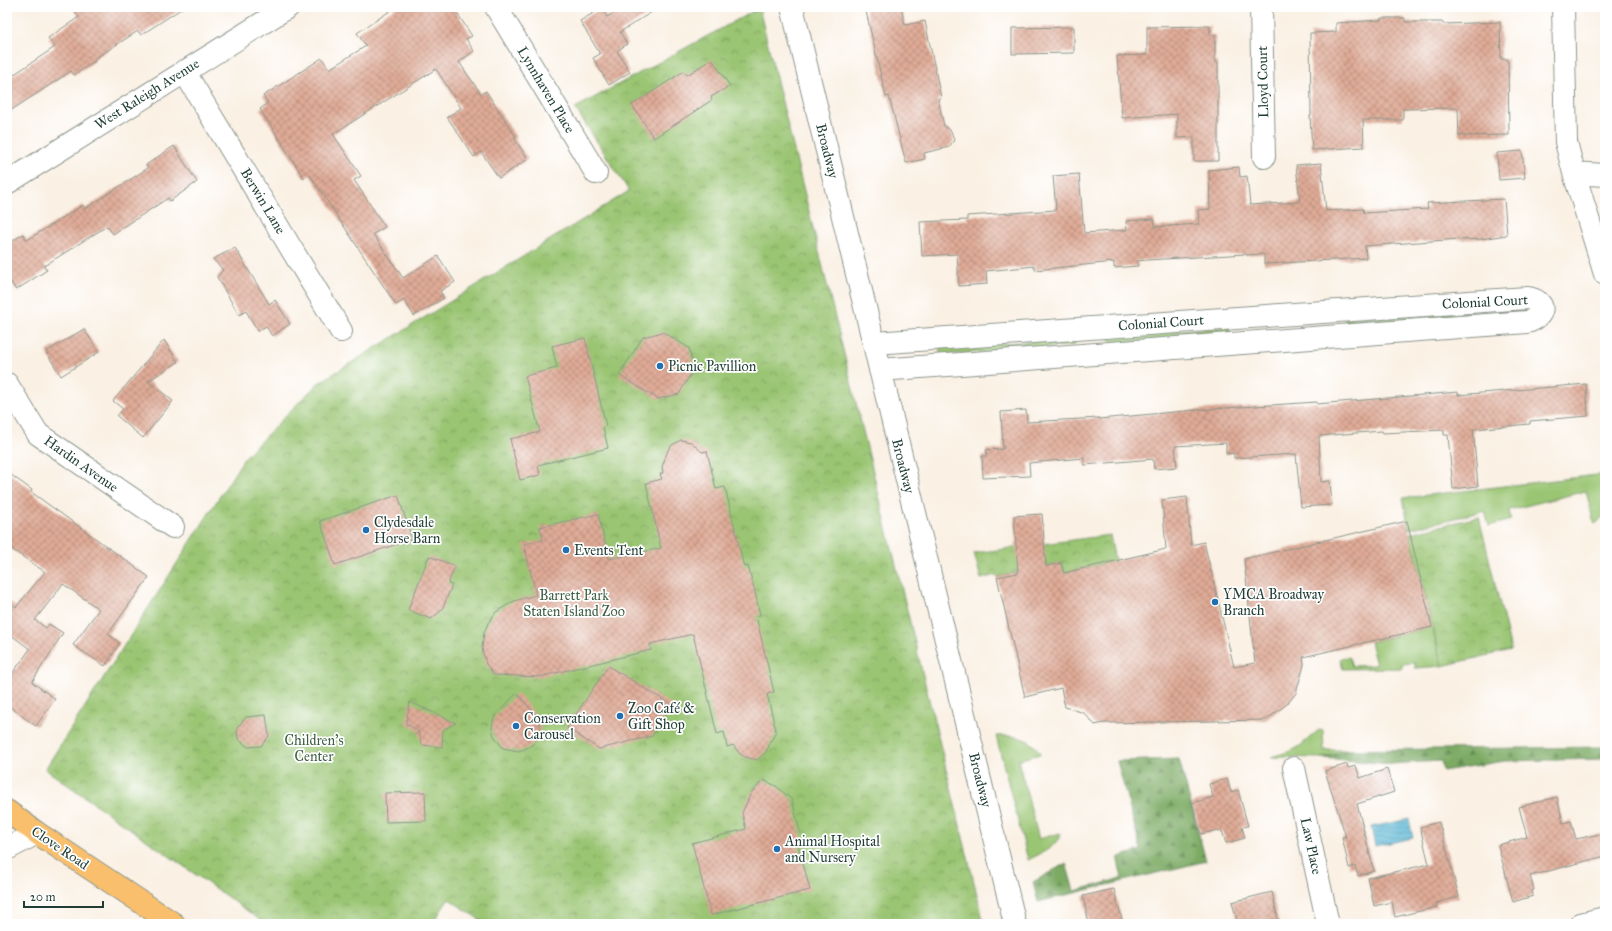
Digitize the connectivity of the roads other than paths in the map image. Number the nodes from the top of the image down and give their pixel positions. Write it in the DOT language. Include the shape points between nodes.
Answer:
graph roads {
  1 [pos="288,7"];
  2 [pos="496,7"];
  3 [pos="792,7"];
  4 [pos="1262,7"];
  5 [pos="1563,7"];
  6 [pos="184,71"];
  7 [pos="1264,157"];
  8 [pos="596,173"];
  9 [pos="1574,174"];
  10 [pos="1605,175"];
  11 [pos="7,183"];
  12 [pos="1605,274"];
  13 [pos="1278,315"];
  14 [pos="1089,328"];
  15 [pos="341,331"];
  16 [pos="1280,340"];
  17 [pos="874,343"];
  18 [pos="1091,354"];
  19 [pos="880,370"];
  20 [pos="7,384"];
  21 [pos="173,527"];
  22 [pos="1294,768"];
  23 [pos="7,811"];
  24 [pos="37,833"];
  25 [pos="7,849"];
  26 [pos="1605,918"];
  27 [pos="174,924"];
  28 [pos="1015,924"];
  29 [pos="1328,924"];
  30 [pos="1582,924"];
  1 -- 6 [label="street, West Raleigh Avenue"];
  2 -- 8 [label="street, Lynnhaven Place"];
  3 -- 17 [label="street, Broadway"];
  4 -- 7 [label="street, Lloyd Court"];
  5 -- 9 [label="street" via="1566,142"];
  6 -- 11 [label="street, West Raleigh Avenue"];
  6 -- 15 [label="street, Berwin Lane"];
  9 -- 10 [label="street"];
  9 -- 12 [label="street"];
  13 -- 14 [label="street, Colonial Court"];
  13 -- 16 [label="street"];
  13 -- 16 [label="street, Colonial Court" via="1527,298 1535,299 1541,307 1535,320 1527,322"];
  14 -- 17 [label="street, Colonial Court"];
  14 -- 18 [label="street"];
  16 -- 18 [label="street, Colonial Court"];
  17 -- 19 [label="street, Broadway"];
  18 -- 19 [label="street, Colonial Court"];
  19 -- 28 [label="street, Broadway"];
  20 -- 21 [label="street, Hardin Avenue" via="38,434"];
  22 -- 29 [label="street, Law Place"];
  23 -- 24 [label="main road, Clove Road"];
  24 -- 25 [label="street"];
  24 -- 27 [label="main road, Clove Road"];
  26 -- 30 [label="street"];
}
